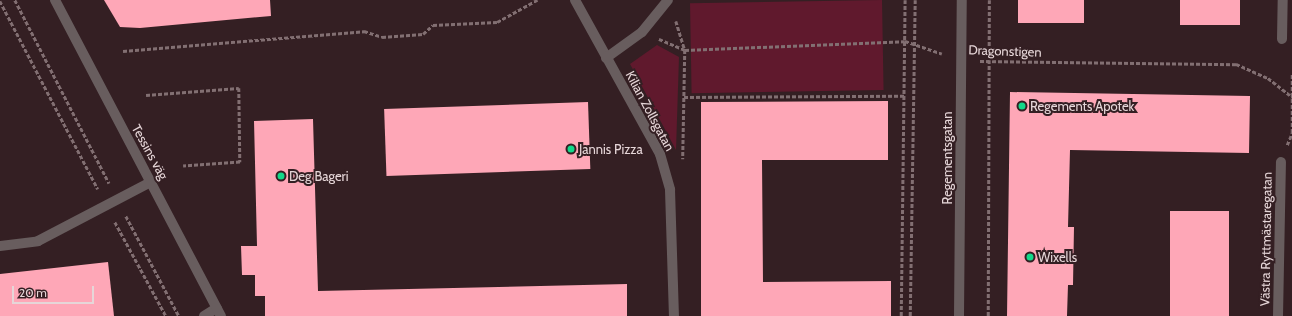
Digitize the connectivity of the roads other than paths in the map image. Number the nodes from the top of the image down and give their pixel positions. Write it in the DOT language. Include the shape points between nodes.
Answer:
graph roads {
  1 [pos="55,0"];
  2 [pos="575,0"];
  3 [pos="668,0"];
  4 [pos="962,0"];
  5 [pos="1283,0"];
  6 [pos="1282,39"];
  7 [pos="606,58"];
  8 [pos="1281,162"];
  9 [pos="152,182"];
  10 [pos="0,246"];
  11 [pos="219,312"];
  12 [pos="204,316"];
  13 [pos="674,316"];
  14 [pos="959,316"];
  15 [pos="1278,316"];
  1 -- 9 [label="street, Tessins väg"];
  2 -- 7 [label="street, Kilian Zollsgatan"];
  3 -- 7 [label="street" via="642,32"];
  4 -- 14 [label="street, Regementsgatan"];
  5 -- 6 [label="street"];
  7 -- 13 [label="street, Kilian Zollsgatan" via="660,154 670,190"];
  8 -- 15 [label="street, Västra Ryttmästaregatan"];
  9 -- 10 [label="street" via="38,241"];
  9 -- 11 [label="street, Tessins väg"];
  11 -- 12 [label="street"];
}
